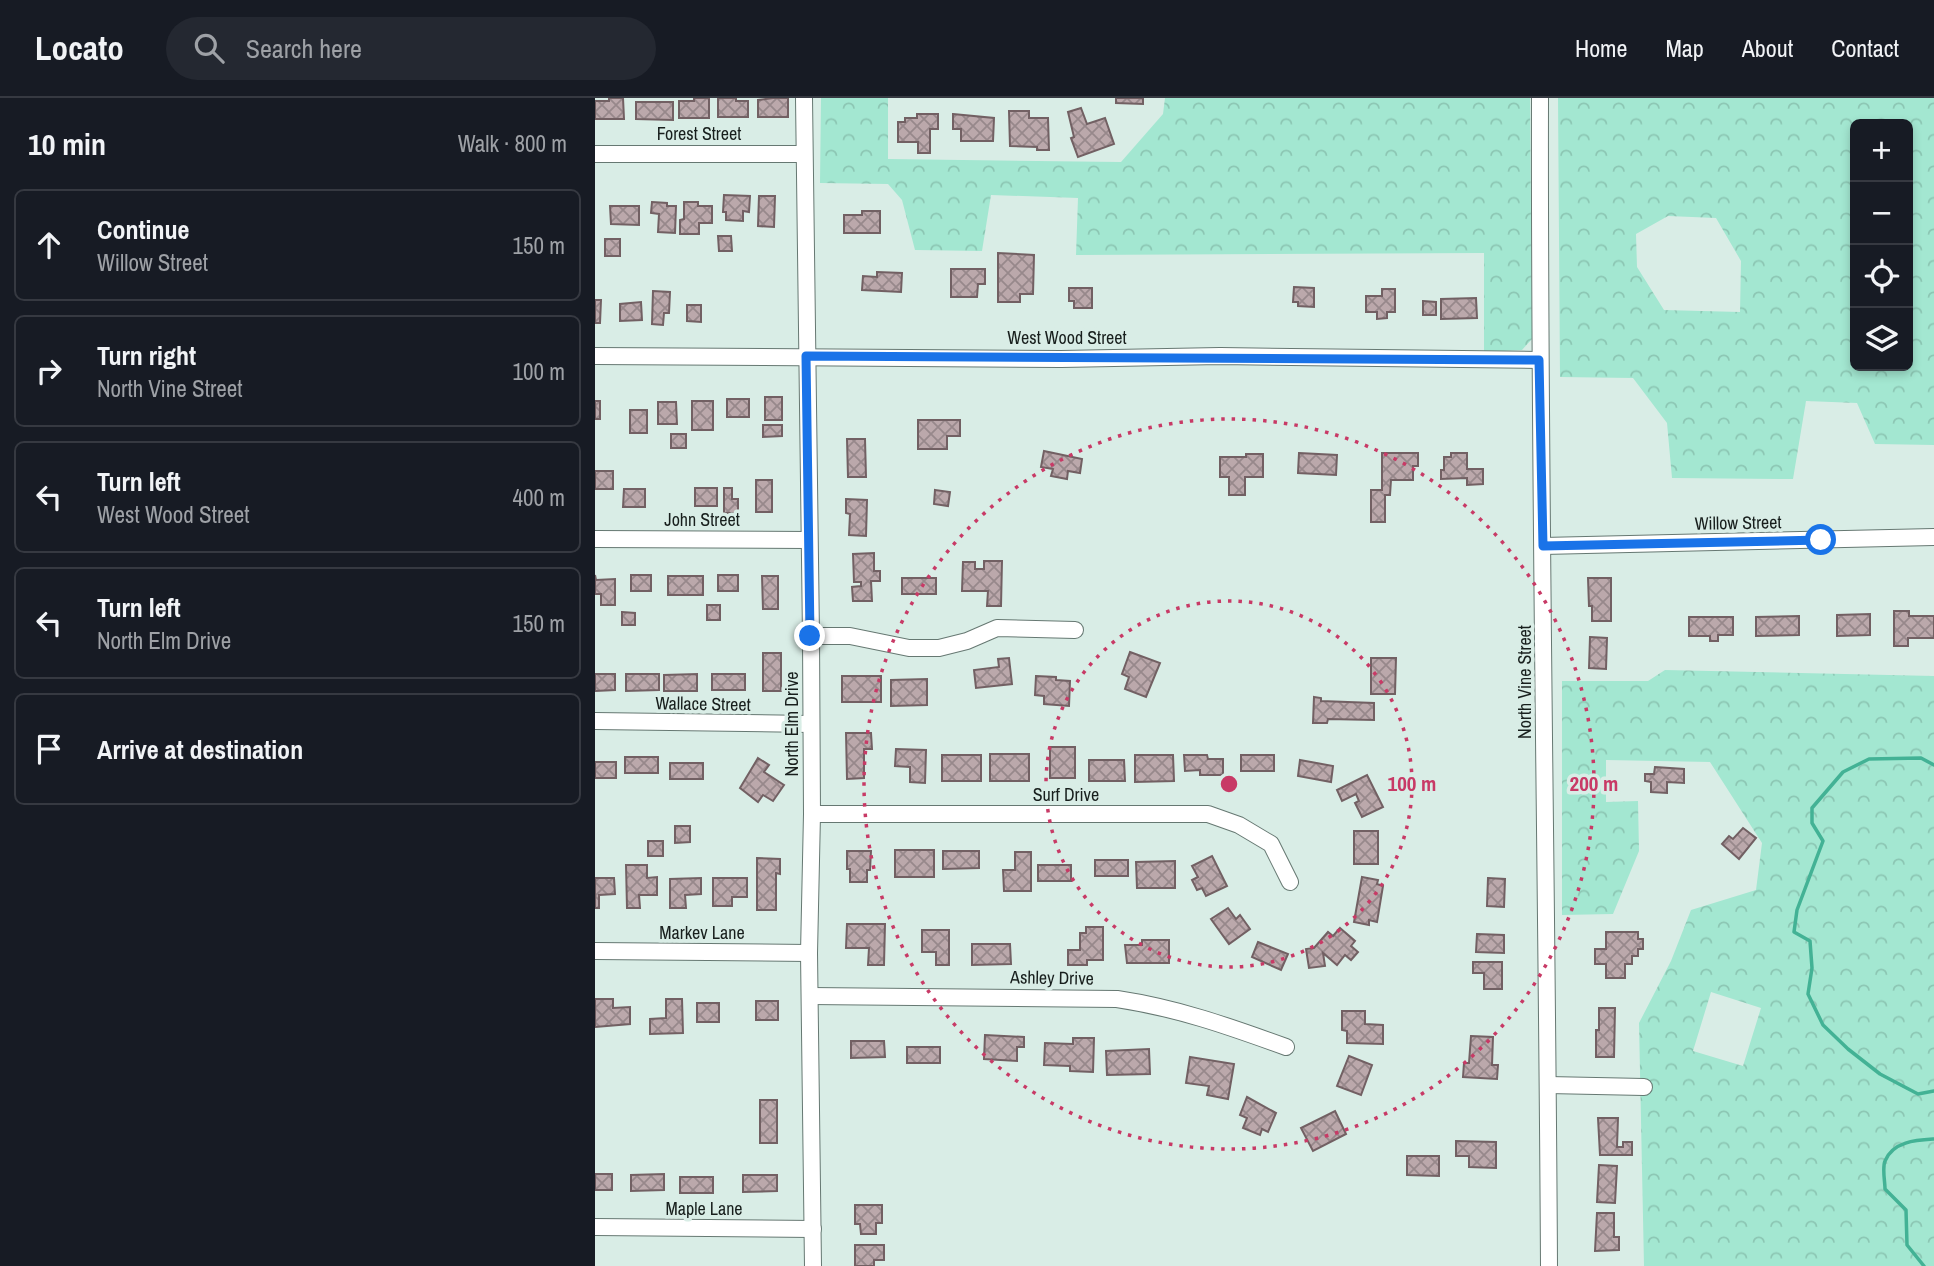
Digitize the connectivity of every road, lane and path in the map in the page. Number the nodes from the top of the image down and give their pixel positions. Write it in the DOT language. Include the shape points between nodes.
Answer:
graph roads {
  1 [pos="804,98"];
  2 [pos="1540,98"];
  3 [pos="595,154"];
  4 [pos="803,154"];
  5 [pos="595,356"];
  6 [pos="806,356"];
  7 [pos="1539,360"];
  8 [pos="1934,537"];
  9 [pos="595,539"];
  10 [pos="809,540"];
  11 [pos="1543,546"];
  12 [pos="1075,630"];
  13 [pos="810,636"];
  14 [pos="595,721"];
  15 [pos="811,724"];
  16 [pos="811,814"];
  17 [pos="1290,882"];
  18 [pos="595,951"];
  19 [pos="809,953"];
  20 [pos="810,996"];
  21 [pos="1286,1047"];
  22 [pos="1548,1085"];
  23 [pos="1644,1087"];
  24 [pos="595,1227"];
  25 [pos="813,1229"];
  26 [pos="813,1266"];
  27 [pos="1549,1266"];
  1 -- 4 [label="street, North Elm Drive"];
  2 -- 7 [label="street, North Vine Street"];
  3 -- 4 [label="street, Forest Street"];
  4 -- 6 [label="street, North Elm Drive"];
  5 -- 6 [label="street, West Wood Street"];
  6 -- 7 [label="street, West Wood Street"];
  6 -- 10 [label="street, North Elm Drive"];
  7 -- 11 [label="street, North Vine Street"];
  8 -- 11 [label="street, Willow Street"];
  9 -- 10 [label="street, John Street"];
  10 -- 13 [label="street, North Elm Drive"];
  11 -- 22 [label="street, North Vine Street"];
  12 -- 13 [label="street" via="997,628 939,648 909,648 850,636"];
  13 -- 15 [label="street, North Elm Drive"];
  14 -- 15 [label="street, Wallace Street"];
  15 -- 16 [label="street, North Elm Drive"];
  16 -- 17 [label="street, Surf Drive" via="1208,814 1271,844"];
  16 -- 19 [label="street, North Elm Drive"];
  18 -- 19 [label="street, Markev Lane"];
  19 -- 20 [label="street, North Elm Drive"];
  20 -- 21 [label="street, Ashley Drive" via="1117,999 1210,1019"];
  20 -- 25 [label="street, North Elm Drive"];
  22 -- 23 [label="street"];
  22 -- 27 [label="street, North Vine Street"];
  24 -- 25 [label="street, Maple Lane"];
  25 -- 26 [label="street, North Elm Drive"];
}
